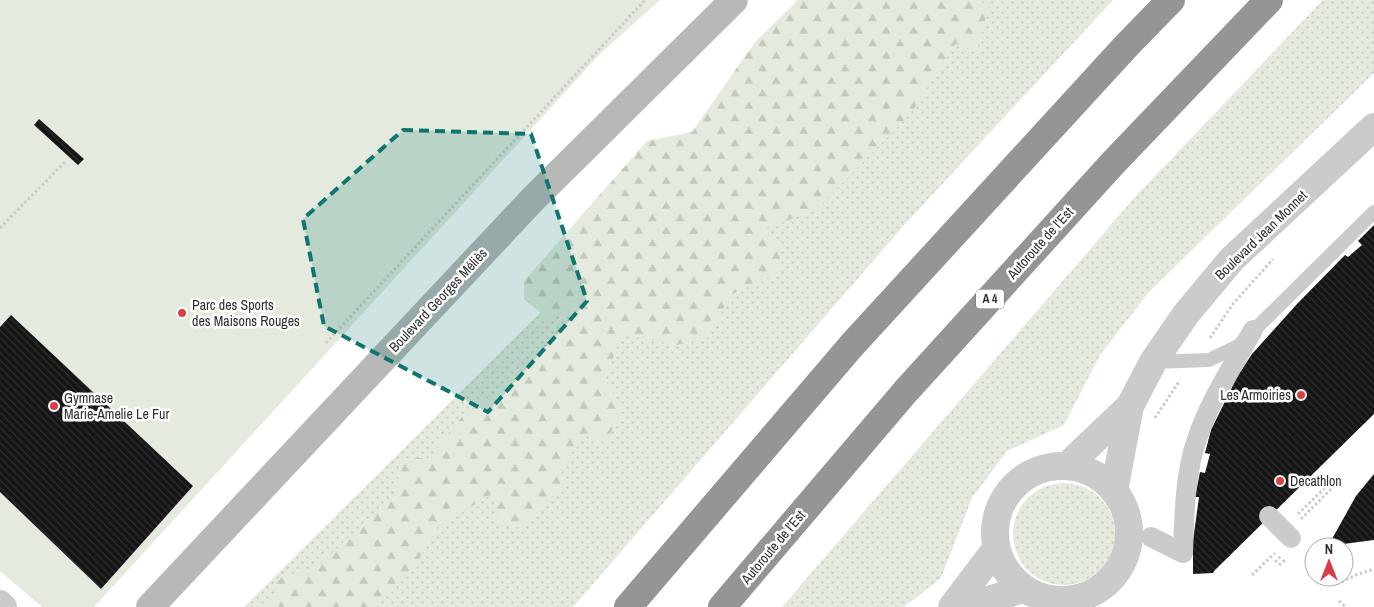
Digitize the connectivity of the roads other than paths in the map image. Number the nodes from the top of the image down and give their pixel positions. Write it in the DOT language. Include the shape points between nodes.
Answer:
graph roads {
  1 [pos="734,0"];
  2 [pos="1171,0"];
  3 [pos="1269,0"];
  4 [pos="1374,128"];
  5 [pos="1374,212"];
  6 [pos="1253,330"];
  7 [pos="1152,362"];
  8 [pos="1130,406"];
  9 [pos="1067,466"];
  10 [pos="1114,490"];
  11 [pos="1151,537"];
  12 [pos="996,549"];
  13 [pos="1023,589"];
  14 [pos="0,603"];
  15 [pos="4,607"];
  16 [pos="150,607"];
  17 [pos="628,607"];
  18 [pos="722,607"];
  19 [pos="952,607"];
  20 [pos="966,607"];
  1 -- 16 [label="main road, Boulevard Georges Méliès" via="533,198"];
  2 -- 17 [label="highway" via="852,345"];
  3 -- 18 [label="highway, Autoroute de l’Est / A 4" via="1113,163 905,392"];
  4 -- 7 [label="street, Boulevard Jean Monnet" via="1232,260 1186,314"];
  5 -- 6 [label="lane"];
  6 -- 7 [label="lane" via="1238,346 1209,360"];
  6 -- 11 [label="street" via="1209,408 1196,441 1184,509 1183,553"];
  7 -- 8 [label="street, Boulevard Jean Monnet"];
  8 -- 9 [label="street, Boulevard Jean Monnet"];
  8 -- 10 [label="street, Boulevard Jean Monnet"];
  9 -- 10 [label="street" via="1101,478"];
  9 -- 12 [label="street" via="1046,468 1026,476 1010,490 999,507 994,528"];
  10 -- 13 [label="street" via="1126,511 1130,533 1126,556 1117,573 1105,586 1086,597 1064,601 1042,598"];
  12 -- 13 [label="street" via="1010,578"];
  12 -- 19 [label="street"];
  13 -- 20 [label="street"];
  14 -- 15 [label="street"];
}
